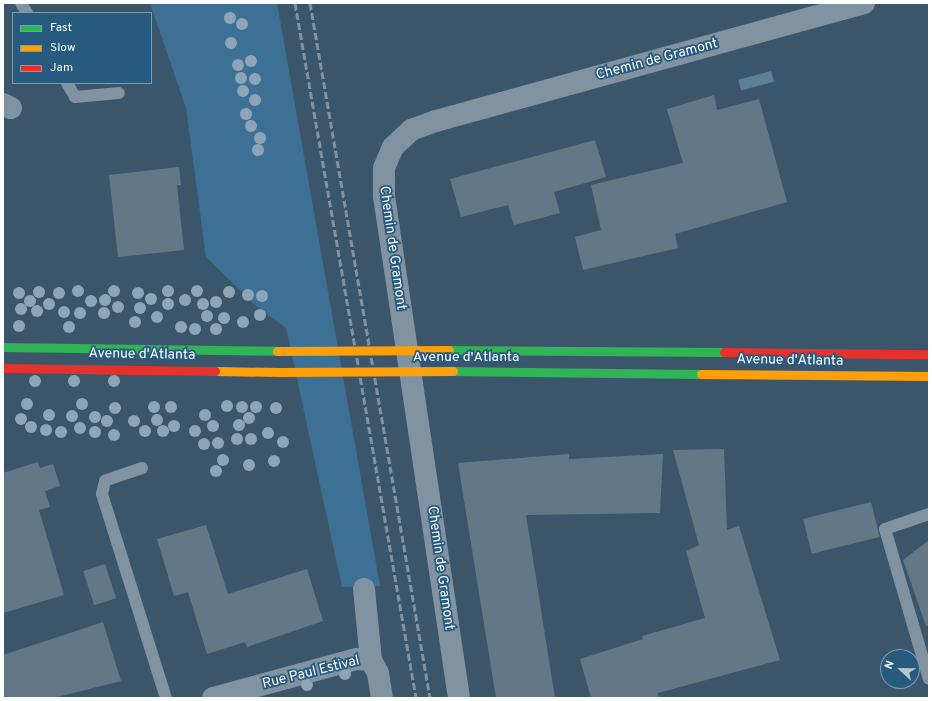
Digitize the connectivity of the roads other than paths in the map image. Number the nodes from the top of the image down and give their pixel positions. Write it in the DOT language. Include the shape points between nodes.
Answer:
graph roads {
  1 [pos="21,3"];
  2 [pos="864,3"];
  3 [pos="26,12"];
  4 [pos="68,84"];
  5 [pos="119,93"];
  6 [pos="3,347"];
  7 [pos="929,354"];
  8 [pos="3,368"];
  9 [pos="929,376"];
  10 [pos="142,468"];
  11 [pos="929,514"];
  12 [pos="364,589"];
  13 [pos="371,660"];
  14 [pos="929,679"];
  15 [pos="166,698"];
  16 [pos="213,698"];
  17 [pos="382,698"];
  18 [pos="459,698"];
  1 -- 3 [label="lane"];
  2 -- 18 [label="street, Chemin de Gramont" via="430,122 411,130 393,147 384,168 384,196"];
  4 -- 5 [label="lane" via="75,96"];
  6 -- 7 [label="main road, Avenue d'Atlanta, bridge"];
  8 -- 9 [label="main road, Avenue d'Atlanta, bridge"];
  10 -- 15 [label="lane" via="105,481 102,494"];
  11 -- 14 [label="lane" via="885,529"];
  12 -- 13 [label="street"];
  13 -- 16 [label="street, Rue Paul Estival" via="357,659"];
  13 -- 17 [label="street, Rue Paul Estival" via="378,673"];
}
